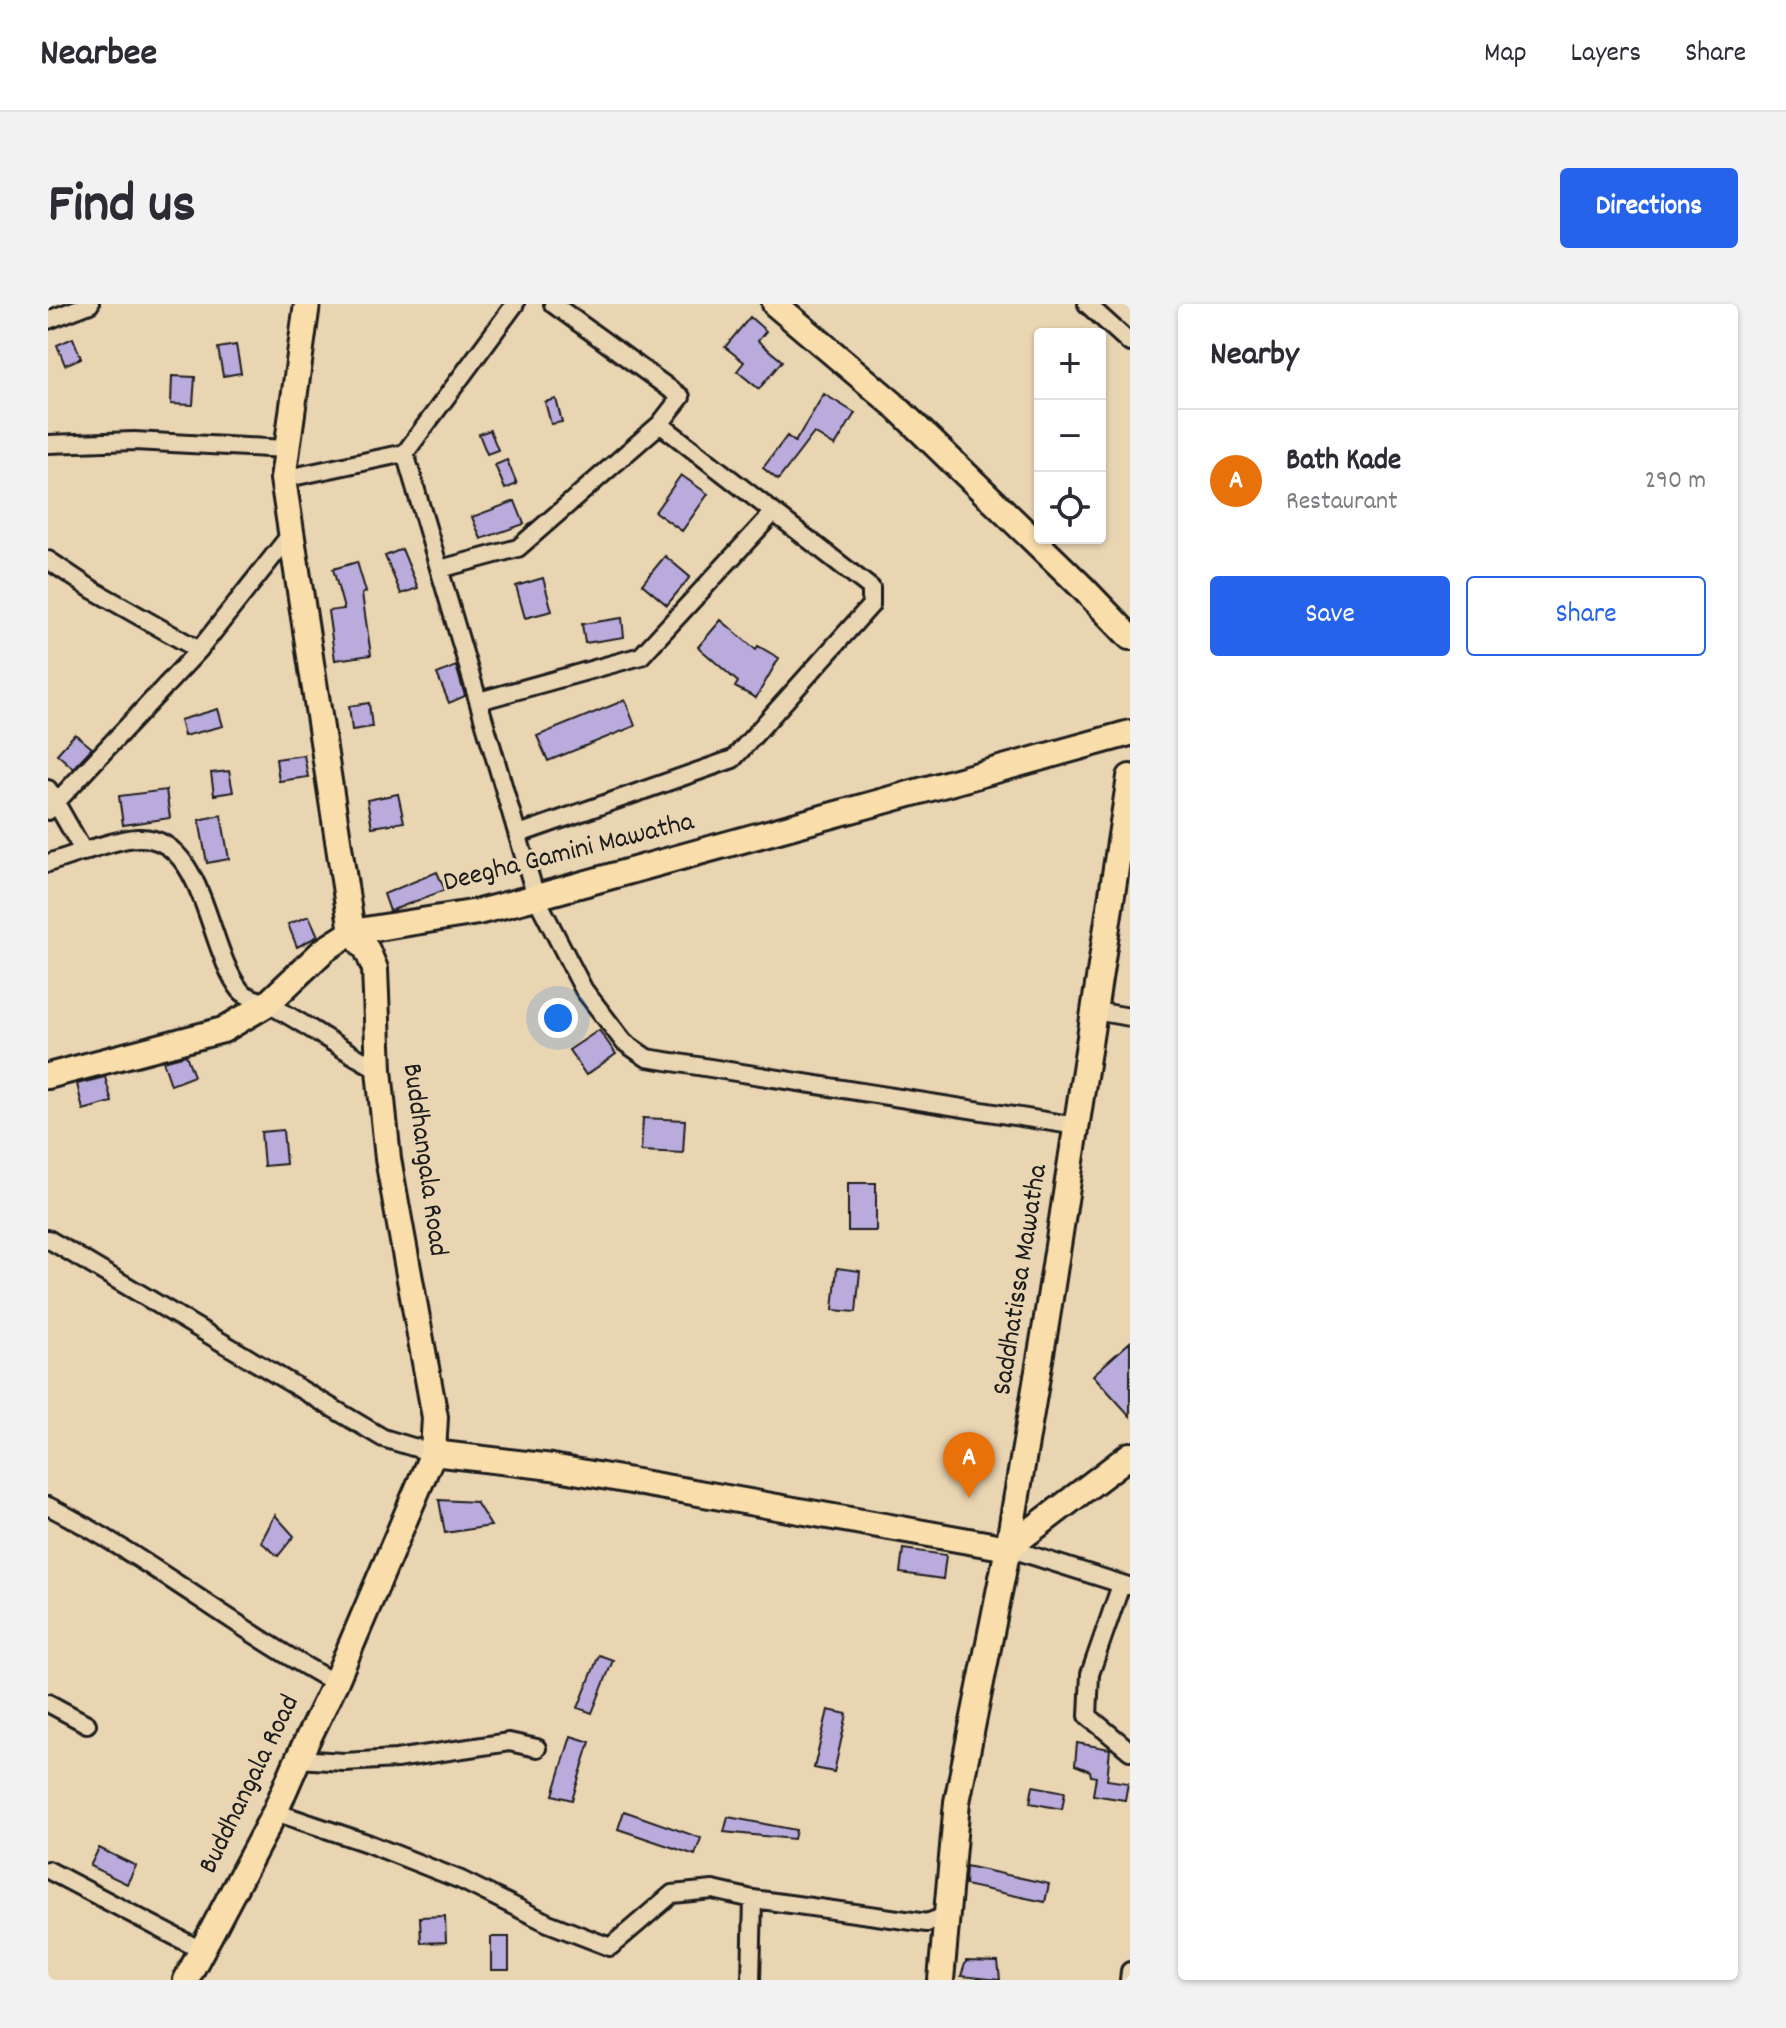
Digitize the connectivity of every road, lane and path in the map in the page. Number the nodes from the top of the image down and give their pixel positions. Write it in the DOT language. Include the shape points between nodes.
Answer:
graph roads {
  1 [pos="90,304"];
  2 [pos="307,304"];
  3 [pos="515,304"];
  4 [pos="553,304"];
  5 [pos="775,304"];
  6 [pos="1087,304"];
  7 [pos="48,320"];
  8 [pos="1130,343"];
  9 [pos="660,424"];
  10 [pos="48,444"];
  11 [pos="286,449"];
  12 [pos="405,453"];
  13 [pos="283,479"];
  14 [pos="773,513"];
  15 [pos="290,535"];
  16 [pos="48,560"];
  17 [pos="440,569"];
  18 [pos="1130,637"];
  19 [pos="199,650"];
  20 [pos="479,701"];
  21 [pos="1130,733"];
  22 [pos="1130,777"];
  23 [pos="48,789"];
  24 [pos="52,808"];
  25 [pos="519,834"];
  26 [pos="84,852"];
  27 [pos="48,863"];
  28 [pos="536,897"];
  29 [pos="352,932"];
  30 [pos="267,1004"];
  31 [pos="1094,1011"];
  32 [pos="1130,1017"];
  33 [pos="379,1070"];
  34 [pos="48,1076"];
  35 [pos="1077,1126"];
  36 [pos="48,1239"];
  37 [pos="433,1453"];
  38 [pos="1130,1455"];
  39 [pos="48,1506"];
  40 [pos="1008,1548"];
  41 [pos="1126,1586"];
  42 [pos="335,1683"];
  43 [pos="48,1703"];
  44 [pos="87,1724"];
  45 [pos="537,1748"];
  46 [pos="1130,1751"];
  47 [pos="298,1759"];
  48 [pos="275,1812"];
  49 [pos="50,1874"];
  50 [pos="753,1899"];
  51 [pos="945,1916"];
  52 [pos="201,1950"];
  53 [pos="1130,1971"];
  54 [pos="186,1980"];
  55 [pos="751,1980"];
  56 [pos="941,1980"];
  57 [pos="1129,1980"];
  1 -- 7 [label="street"];
  2 -- 11 [label="main road, Buddhangala Road"];
  3 -- 12 [label="street"];
  4 -- 9 [label="street" via="681,397"];
  5 -- 18 [label="main road" via="893,404"];
  6 -- 8 [label="street"];
  9 -- 14 [label="street"];
  9 -- 17 [label="street" via="518,548"];
  10 -- 11 [label="street" via="134,441"];
  11 -- 13 [label="main road, Buddhangala Road"];
  12 -- 13 [label="street"];
  12 -- 17 [label="street"];
  13 -- 15 [label="main road, Buddhangala Road"];
  14 -- 20 [label="street" via="641,656"];
  14 -- 25 [label="street" via="871,588 871,605 733,759"];
  15 -- 19 [label="street"];
  15 -- 29 [label="main road, Buddhangala Road"];
  16 -- 19 [label="street"];
  17 -- 20 [label="street"];
  19 -- 24 [label="street"];
  20 -- 25 [label="street"];
  21 -- 28 [label="main road, Deegha Gamini Mawatha"];
  22 -- 31 [label="main road, Saddhatissa Mawatha"];
  23 -- 24 [label="street"];
  24 -- 26 [label="street"];
  25 -- 28 [label="street"];
  26 -- 27 [label="street"];
  26 -- 30 [label="street" via="136,838 158,840 181,858 195,877 213,935 241,992"];
  28 -- 29 [label="main road, Deegha Gamini Mawatha"];
  28 -- 35 [label="street" via="584,990 624,1042 647,1058"];
  29 -- 30 [label="main road, Deegha Gamini Mawatha" via="324,950"];
  29 -- 33 [label="main road, Buddhangala Road" via="375,969"];
  30 -- 33 [label="street"];
  30 -- 34 [label="main road, Deegha Gamini Mawatha" via="223,1030"];
  31 -- 32 [label="street"];
  31 -- 35 [label="main road, Saddhatissa Mawatha"];
  33 -- 37 [label="main road, Buddhangala Road" via="388,1159 435,1417"];
  35 -- 40 [label="main road, Saddhatissa Mawatha"];
  36 -- 37 [label="street" via="383,1438"];
  37 -- 40 [label="main road" via="552,1467"];
  37 -- 42 [label="main road, Buddhangala Road"];
  38 -- 40 [label="main road"];
  39 -- 42 [label="street" via="101,1533"];
  40 -- 41 [label="street"];
  40 -- 51 [label="main road, Saddhatissa Mawatha" via="957,1802"];
  41 -- 46 [label="street" via="1090,1674 1088,1716"];
  42 -- 47 [label="main road, Buddhangala Road"];
  43 -- 44 [label="street"];
  45 -- 47 [label="street" via="509,1742 396,1759"];
  47 -- 48 [label="main road, Buddhangala Road"];
  48 -- 50 [label="street" via="461,1880 610,1947 672,1894 713,1890"];
  48 -- 52 [label="main road, Buddhangala Road"];
  49 -- 52 [label="street"];
  50 -- 51 [label="street" via="927,1923"];
  50 -- 55 [label="street"];
  51 -- 56 [label="main road, Saddhatissa Mawatha"];
  52 -- 54 [label="main road, Buddhangala Road"];
  53 -- 57 [label="street"];
}
